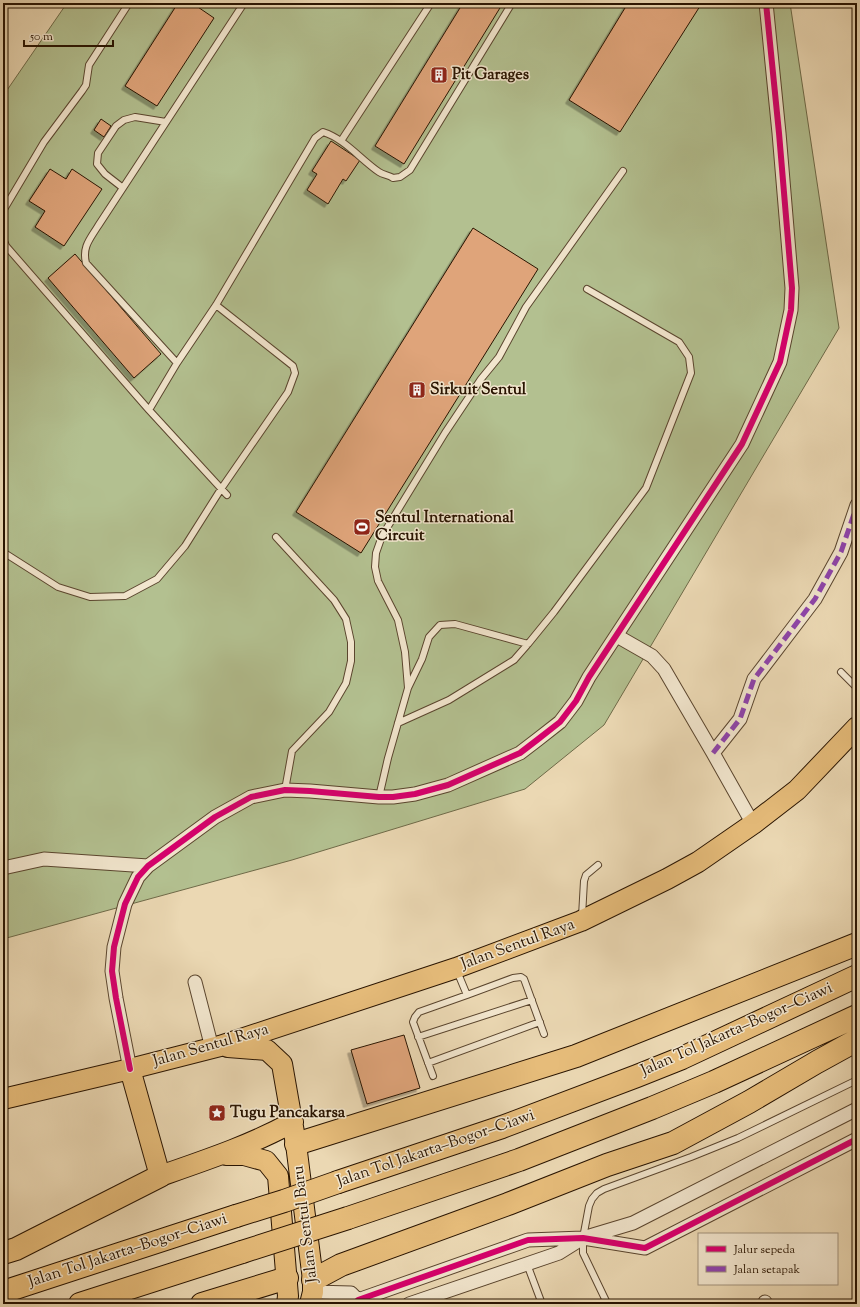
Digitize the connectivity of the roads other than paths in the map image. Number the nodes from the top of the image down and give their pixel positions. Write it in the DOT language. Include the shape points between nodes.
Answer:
graph roads {
  1 [pos="130,3"];
  2 [pos="244,3"];
  3 [pos="431,3"];
  4 [pos="512,3"];
  5 [pos="766,3"];
  6 [pos="166,122"];
  7 [pos="341,141"];
  8 [pos="623,171"];
  9 [pos="123,188"];
  10 [pos="3,211"];
  11 [pos="3,238"];
  12 [pos="587,289"];
  13 [pos="216,305"];
  14 [pos="177,363"];
  15 [pos="149,410"];
  16 [pos="222,489"];
  17 [pos="227,495"];
  18 [pos="857,505"];
  19 [pos="276,537"];
  20 [pos="3,552"];
  21 [pos="617,636"];
  22 [pos="528,644"];
  23 [pos="841,672"];
  24 [pos="408,688"];
  25 [pos="857,688"];
  26 [pos="398,723"];
  27 [pos="857,727"];
  28 [pos="714,753"];
  29 [pos="285,790"];
  30 [pos="379,797"];
  31 [pos="753,824"];
  32 [pos="598,865"];
  33 [pos="148,866"];
  34 [pos="3,868"];
  35 [pos="582,921"];
  36 [pos="857,944"];
  37 [pos="456,968"];
  38 [pos="857,976"];
  39 [pos="195,982"];
  40 [pos="467,995"];
  41 [pos="532,1000"];
  42 [pos="857,1016"];
  43 [pos="540,1022"];
  44 [pos="544,1034"];
  45 [pos="418,1037"];
  46 [pos="857,1040"];
  47 [pos="216,1047"];
  48 [pos="428,1063"];
  49 [pos="130,1069"];
  50 [pos="433,1076"];
  51 [pos="857,1080"];
  52 [pos="3,1098"];
  53 [pos="857,1109"];
  54 [pos="292,1122"];
  55 [pos="857,1139"];
  56 [pos="296,1144"];
  57 [pos="222,1155"];
  58 [pos="160,1176"];
  59 [pos="583,1238"];
  60 [pos="3,1254"];
  61 [pos="527,1264"];
  62 [pos="287,1278"];
  63 [pos="3,1292"];
  64 [pos="312,1292"];
  65 [pos="359,1302"];
  66 [pos="607,1303"];
  67 [pos="80,1304"];
  68 [pos="202,1304"];
  69 [pos="287,1304"];
  70 [pos="410,1304"];
  71 [pos="542,1304"];
  1 -- 10 [label="lane" via="89,65 86,85 44,142"];
  2 -- 6 [label="lane"];
  3 -- 7 [label="lane"];
  4 -- 7 [label="lane" via="410,170 400,177 393,178 380,173"];
  5 -- 21 [label="street" via="792,288 791,310 780,362 742,444"];
  6 -- 9 [label="lane"];
  6 -- 9 [label="lane" via="135,117 124,120 116,126 98,153 98,164 105,174"];
  7 -- 13 [label="lane" via="323,132 315,138"];
  8 -- 24 [label="lane" via="526,307 499,357 445,433 382,536 376,553 375,567 378,581 398,620 405,652"];
  9 -- 14 [label="lane" via="86,245 86,263"];
  11 -- 15 [label="lane" via="6,246"];
  12 -- 22 [label="lane" via="679,342 689,356 691,373 646,488"];
  13 -- 14 [label="lane"];
  13 -- 16 [label="lane" via="293,366 295,374 288,392"];
  14 -- 15 [label="lane"];
  15 -- 16 [label="lane"];
  16 -- 17 [label="lane"];
  16 -- 20 [label="lane" via="185,546 157,579 125,596 90,597 58,587"];
  18 -- 28 [label="street" via="841,552 815,598 754,679 740,719"];
  19 -- 29 [label="lane" via="334,600 346,619 351,642 351,661 346,683 329,712 292,750"];
  21 -- 28 [label="street" via="652,656 664,669"];
  21 -- 30 [label="street" via="560,722 520,753 448,785 415,794"];
  22 -- 24 [label="lane" via="455,624 440,625 429,637"];
  22 -- 26 [label="lane" via="514,660 449,700"];
  23 -- 25 [label="lane"];
  24 -- 26 [label="lane"];
  26 -- 30 [label="lane"];
  27 -- 31 [label="main road, Jalan Sentul Raya" via="797,790"];
  28 -- 31 [label="street"];
  29 -- 30 [label="street"];
  29 -- 33 [label="street" via="251,797 215,817"];
  31 -- 35 [label="main road, Jalan Sentul Raya" via="698,862"];
  32 -- 35 [label="lane" via="586,875 584,881"];
  33 -- 34 [label="street" via="44,859"];
  33 -- 49 [label="street" via="138,877 125,904 114,947 112,971"];
  35 -- 37 [label="main road, Jalan Sentul Raya"];
  36 -- 56 [label="highway" via="576,1056"];
  37 -- 40 [label="lane"];
  37 -- 47 [label="main road, Jalan Sentul Raya"];
  38 -- 63 [label="highway, Jalan Tol Jakarta–Bogor–Ciawi, bridge" via="682,1058 502,1127"];
  39 -- 47 [label="street"];
  40 -- 41 [label="lane" via="521,977"];
  40 -- 45 [label="lane" via="419,1012 413,1022"];
  41 -- 43 [label="lane"];
  41 -- 45 [label="lane"];
  42 -- 67 [label="highway, bridge" via="714,1082 519,1160"];
  43 -- 44 [label="lane"];
  43 -- 48 [label="lane"];
  45 -- 48 [label="lane"];
  46 -- 64 [label="highway" via="673,1143 607,1165 342,1265"];
  47 -- 49 [label="main road, Jalan Sentul Raya"];
  47 -- 54 [label="main road, Jalan Sentul Baru" via="267,1050 282,1064"];
  48 -- 50 [label="lane"];
  49 -- 52 [label="main road, Jalan Sentul Raya"];
  49 -- 58 [label="main road"];
  51 -- 59 [label="lane" via="738,1138 604,1189 592,1199 589,1206"];
  53 -- 59 [label="street" via="633,1223"];
  54 -- 56 [label="main road, Jalan Sentul Baru"];
  54 -- 57 [label="main road"];
  55 -- 59 [label="street" via="645,1248"];
  56 -- 64 [label="main road, Jalan Sentul Baru"];
  57 -- 58 [label="main road"];
  57 -- 62 [label="main road, Jalan Sentul Baru" via="244,1155 266,1161 278,1176"];
  58 -- 60 [label="highway"];
  59 -- 61 [label="street" via="559,1253"];
  59 -- 65 [label="street" via="528,1240"];
  59 -- 66 [label="lane" via="583,1253"];
  61 -- 70 [label="street"];
  61 -- 71 [label="lane"];
  62 -- 68 [label="highway"];
  62 -- 69 [label="main road, Jalan Sentul Baru"];
  64 -- 65 [label="street" via="351,1293"];
}
